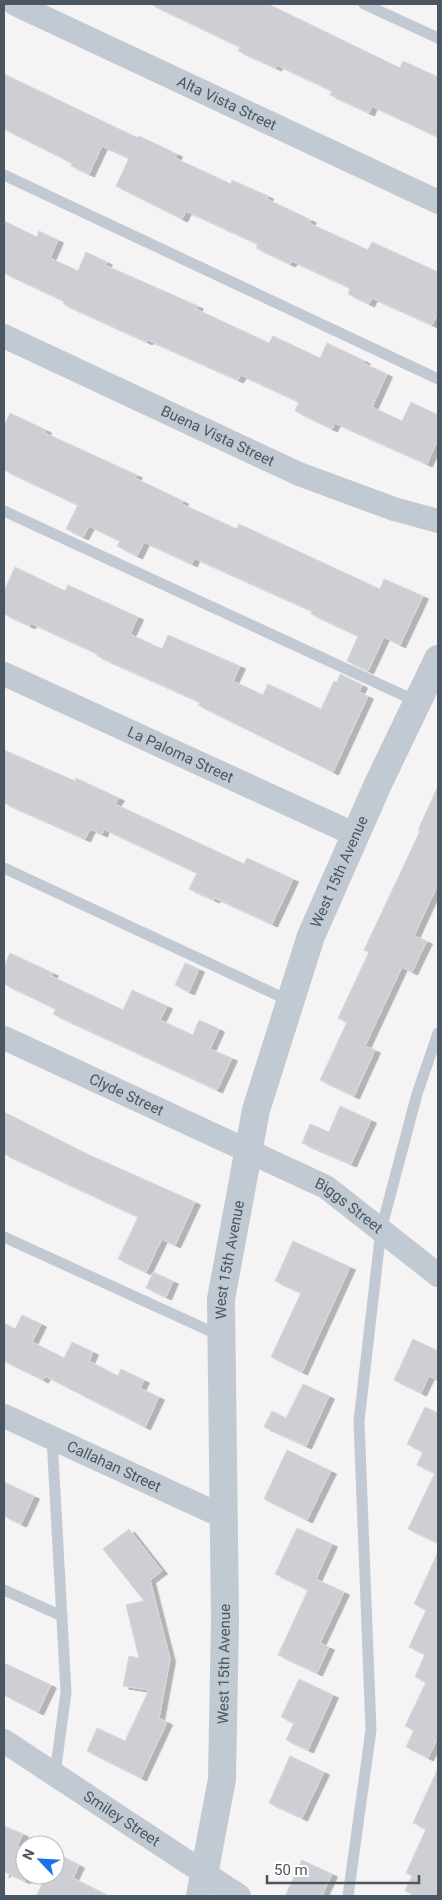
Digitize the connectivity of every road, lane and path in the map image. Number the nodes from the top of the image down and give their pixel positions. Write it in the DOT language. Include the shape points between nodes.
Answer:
graph roads {
  1 [pos="15,4"];
  2 [pos="364,4"];
  3 [pos="438,38"];
  4 [pos="4,175"];
  5 [pos="438,202"];
  6 [pos="4,336"];
  7 [pos="438,379"];
  8 [pos="4,511"];
  9 [pos="438,522"];
  10 [pos="438,659"];
  11 [pos="4,674"];
  12 [pos="418,702"];
  13 [pos="356,835"];
  14 [pos="4,868"];
  15 [pos="290,1001"];
  16 [pos="438,1032"];
  17 [pos="4,1038"];
  18 [pos="249,1151"];
  19 [pos="381,1230"];
  20 [pos="4,1237"];
  21 [pos="438,1275"];
  22 [pos="221,1336"];
  23 [pos="4,1416"];
  24 [pos="52,1438"];
  25 [pos="224,1517"];
  26 [pos="4,1590"];
  27 [pos="62,1616"];
  28 [pos="4,1741"];
  29 [pos="55,1774"];
  30 [pos="202,1885"];
  31 [pos="239,1896"];
  32 [pos="348,1896"];
  1 -- 5 [label="street, Alta Vista Street"];
  2 -- 3 [label="lane"];
  4 -- 7 [label="lane"];
  6 -- 9 [label="street, Buena Vista Street" via="299,474"];
  8 -- 12 [label="lane"];
  10 -- 12 [label="street, West 15th Avenue"];
  11 -- 13 [label="street, La Paloma Street"];
  12 -- 13 [label="street, West 15th Avenue"];
  13 -- 15 [label="street, West 15th Avenue" via="311,936"];
  14 -- 15 [label="lane"];
  15 -- 18 [label="street, West 15th Avenue" via="256,1110"];
  16 -- 19 [label="lane" via="417,1094"];
  17 -- 18 [label="street, Clyde Street"];
  18 -- 19 [label="street, Biggs Street" via="326,1187"];
  18 -- 22 [label="street, West 15th Avenue" via="221,1298"];
  19 -- 21 [label="street, Biggs Street"];
  19 -- 32 [label="lane" via="359,1421 371,1730"];
  20 -- 22 [label="lane"];
  22 -- 25 [label="street, West 15th Avenue"];
  23 -- 24 [label="street, Callahan Street"];
  24 -- 25 [label="street, Callahan Street"];
  24 -- 27 [label="lane"];
  25 -- 30 [label="street, West 15th Avenue" via="222,1779"];
  26 -- 27 [label="lane"];
  27 -- 29 [label="lane" via="66,1692"];
  28 -- 29 [label="street, Smiley Street"];
  29 -- 30 [label="street, Smiley Street"];
  30 -- 31 [label="street, Smiley Street"];
}
